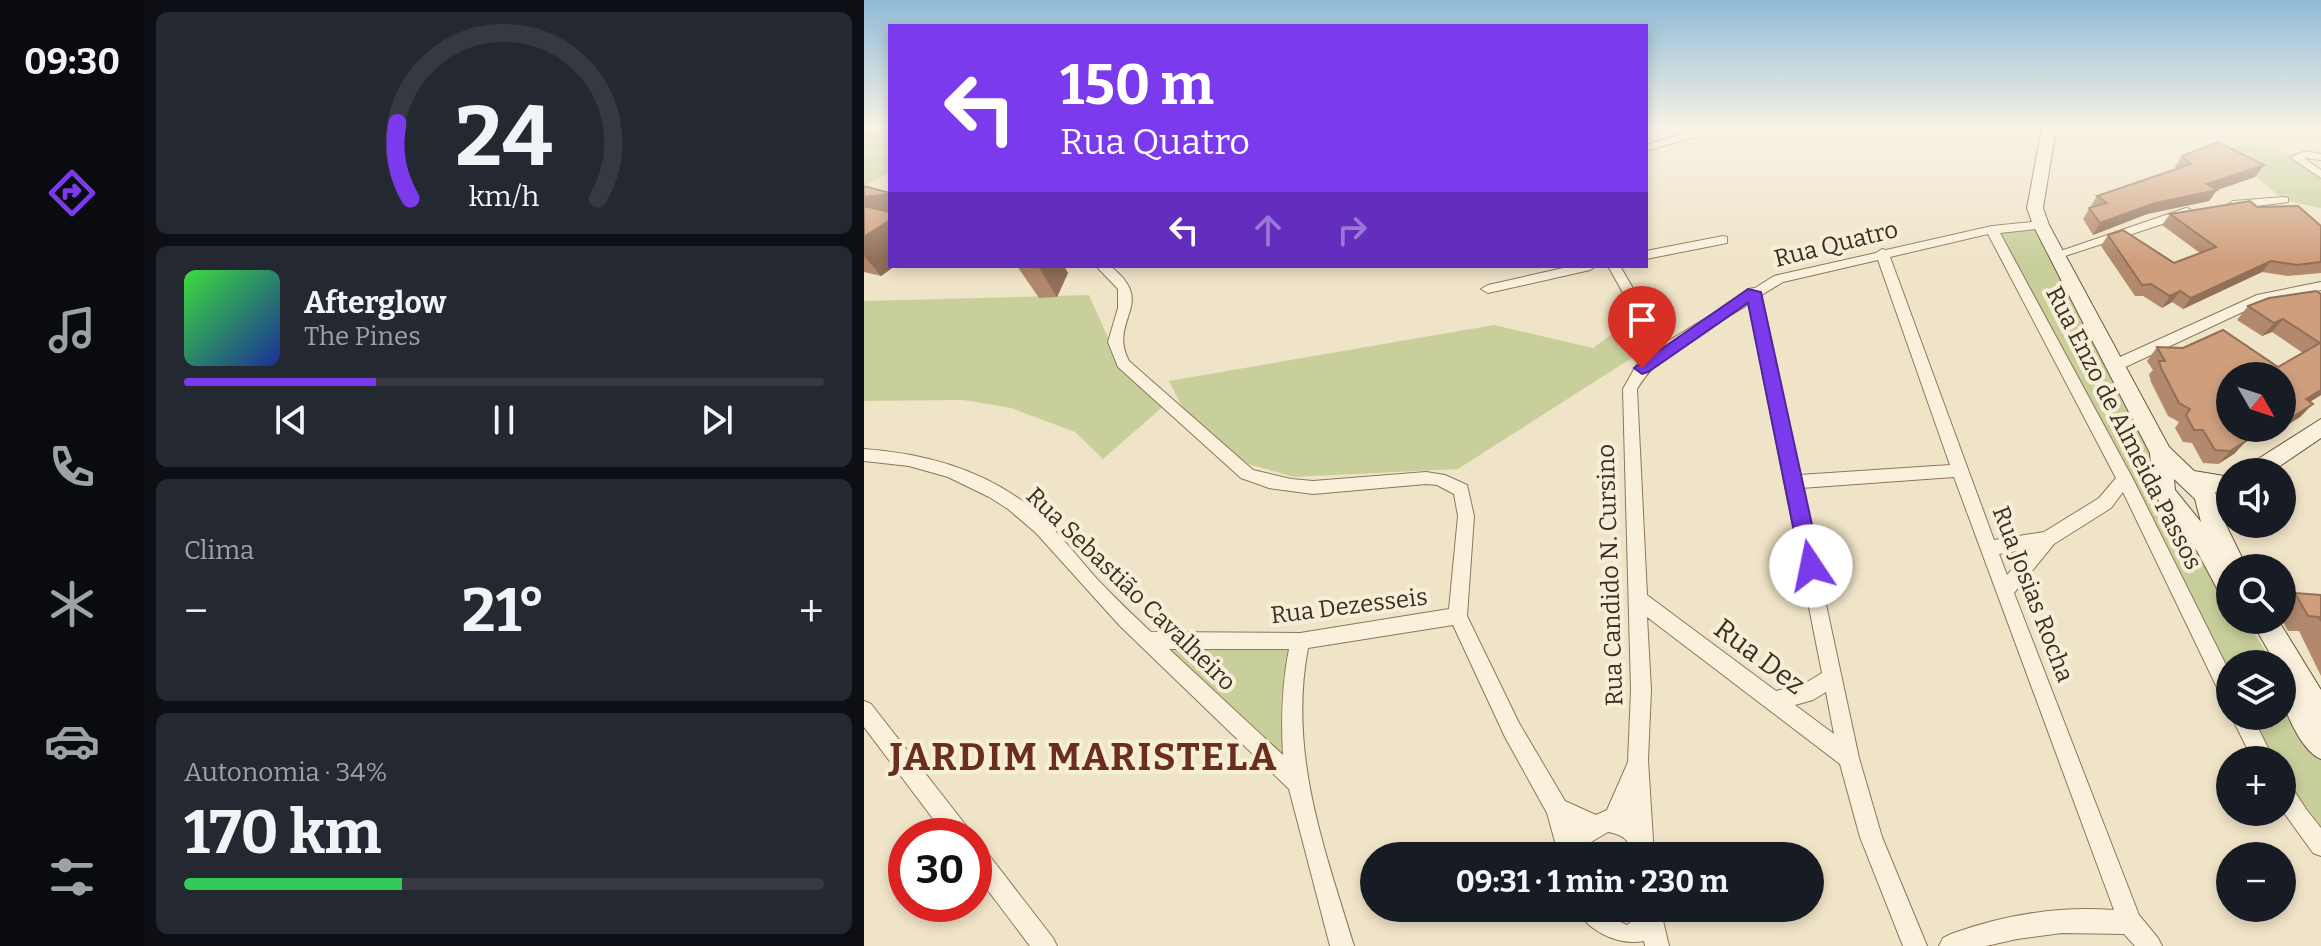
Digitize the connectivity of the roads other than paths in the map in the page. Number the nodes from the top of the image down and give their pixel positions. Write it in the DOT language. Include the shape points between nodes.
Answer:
graph roads {
  1 [pos="2041,172"];
  2 [pos="2284,200"];
  3 [pos="2215,207"];
  4 [pos="2201,209"];
  5 [pos="2041,225"];
  6 [pos="1992,230"];
  7 [pos="1723,240"];
  8 [pos="1882,253"];
  9 [pos="1648,255"];
  10 [pos="2055,255"];
  11 [pos="1104,268"];
  12 [pos="1581,268"];
  13 [pos="1615,268"];
  14 [pos="2321,286"];
  15 [pos="1488,289"];
  16 [pos="1753,292"];
  17 [pos="1663,351"];
  18 [pos="2114,366"];
  19 [pos="1630,389"];
  20 [pos="2321,427"];
  21 [pos="2161,453"];
  22 [pos="864,455"];
  23 [pos="2276,458"];
  24 [pos="1961,470"];
  25 [pos="2125,479"];
  26 [pos="2187,479"];
  27 [pos="1795,482"];
  28 [pos="2216,486"];
  29 [pos="2168,493"];
  30 [pos="2216,497"];
  31 [pos="2105,503"];
  32 [pos="2206,504"];
  33 [pos="2143,517"];
  34 [pos="2048,539"];
  35 [pos="1988,548"];
  36 [pos="2229,554"];
  37 [pos="2216,563"];
  38 [pos="2006,590"];
  39 [pos="1638,599"];
  40 [pos="1458,616"];
  41 [pos="2272,634"];
  42 [pos="1150,640"];
  43 [pos="1300,641"];
  44 [pos="2216,665"];
  45 [pos="1833,677"];
  46 [pos="1774,701"];
  47 [pos="2296,702"];
  48 [pos="864,711"];
  49 [pos="2321,715"];
  50 [pos="2321,745"];
  51 [pos="1849,758"];
  52 [pos="1638,760"];
  53 [pos="1297,783"];
  54 [pos="1557,809"];
  55 [pos="2296,814"];
  56 [pos="946,818"];
  57 [pos="1604,824"];
  58 [pos="1567,842"];
  59 [pos="1579,842"];
  60 [pos="1640,842"];
  61 [pos="1642,842"];
  62 [pos="2321,845"];
  63 [pos="992,877"];
  64 [pos="1597,922"];
  65 [pos="1600,922"];
  66 [pos="1647,922"];
  67 [pos="1652,922"];
  68 [pos="2130,923"];
  69 [pos="1045,946"];
  70 [pos="1342,946"];
  71 [pos="1609,946"];
  72 [pos="1657,946"];
  73 [pos="1915,946"];
  74 [pos="1951,946"];
  75 [pos="2150,946"];
  1 -- 5 [label="main road" via="2035,208"];
  2 -- 3 [label="street"];
  4 -- 10 [label="street"];
  5 -- 6 [label="street, Rua Quatro"];
  5 -- 10 [label="main road"];
  6 -- 8 [label="street, Rua Quatro"];
  6 -- 25 [label="street, Rua Enzo de Almeida Passos"];
  7 -- 9 [label="street"];
  8 -- 16 [label="street, Rua Quatro" via="1779,279"];
  8 -- 24 [label="street, Rua Josias Rocha"];
  10 -- 18 [label="main road"];
  11 -- 40 [label="street" via="1124,286 1113,330 1114,351 1123,364 1247,474 1270,484 1305,488 1426,478 1461,490 1466,516"];
  12 -- 15 [label="street"];
  13 -- 17 [label="street"];
  14 -- 18 [label="street" via="2262,298"];
  16 -- 17 [label="street, Rua Quatro"];
  16 -- 27 [label="street"];
  17 -- 19 [label="street, Rua Quatro" via="1642,368"];
  18 -- 21 [label="main road"];
  19 -- 39 [label="street, Rua Candido N. Cursino"];
  20 -- 23 [label="main road"];
  21 -- 26 [label="main road"];
  21 -- 29 [label="main road"];
  22 -- 42 [label="street, Rua Sebastião Cavalheiro" via="897,456 948,470 993,491 1032,519"];
  24 -- 27 [label="street"];
  24 -- 35 [label="street, Rua Josias Rocha"];
  25 -- 31 [label="street"];
  25 -- 33 [label="street, Rua Enzo de Almeida Passos"];
  26 -- 28 [label="main road"];
  26 -- 29 [label="main road" via="2171,477"];
  26 -- 32 [label="main road" via="2201,489"];
  27 -- 45 [label="street"];
  29 -- 32 [label="main road" via="2192,509"];
  29 -- 37 [label="main road"];
  30 -- 32 [label="main road"];
  31 -- 33 [label="street"];
  31 -- 34 [label="street"];
  32 -- 36 [label="main road"];
  33 -- 44 [label="street, Rua Enzo de Almeida Passos"];
  34 -- 35 [label="street"];
  34 -- 38 [label="street"];
  35 -- 38 [label="street, Rua Josias Rocha"];
  38 -- 68 [label="street, Rua Josias Rocha"];
  39 -- 46 [label="street, Rua Dez"];
  39 -- 52 [label="street, Rua Candido N. Cursino"];
  40 -- 43 [label="street, Rua Dezesseis"];
  40 -- 54 [label="street"];
  41 -- 49 [label="main road"];
  42 -- 43 [label="street, Rua Dezesseis"];
  42 -- 53 [label="street, Rua Sebastião Cavalheiro"];
  43 -- 53 [label="street" via="1291,671 1289,713"];
  45 -- 46 [label="street" via="1806,693"];
  45 -- 51 [label="street"];
  46 -- 51 [label="street, Rua Dez"];
  47 -- 50 [label="main road"];
  48 -- 56 [label="street"];
  51 -- 73 [label="street" via="1871,837"];
  52 -- 57 [label="street, Rua Candido N. Cursino"];
  52 -- 61 [label="street, Rua Candido N. Cursino"];
  53 -- 70 [label="street"];
  54 -- 57 [label="street"];
  54 -- 58 [label="street"];
  55 -- 62 [label="street"];
  57 -- 59 [label="street, Rua Candido N. Cursino"];
  57 -- 60 [label="street" via="1634,828"];
  63 -- 69 [label="street"];
  64 -- 71 [label="street"];
  65 -- 66 [label="street" via="1611,933 1630,937"];
  67 -- 72 [label="street"];
  68 -- 74 [label="street" via="2052,922 1982,934"];
  68 -- 75 [label="street, Rua Josias Rocha"];
}
